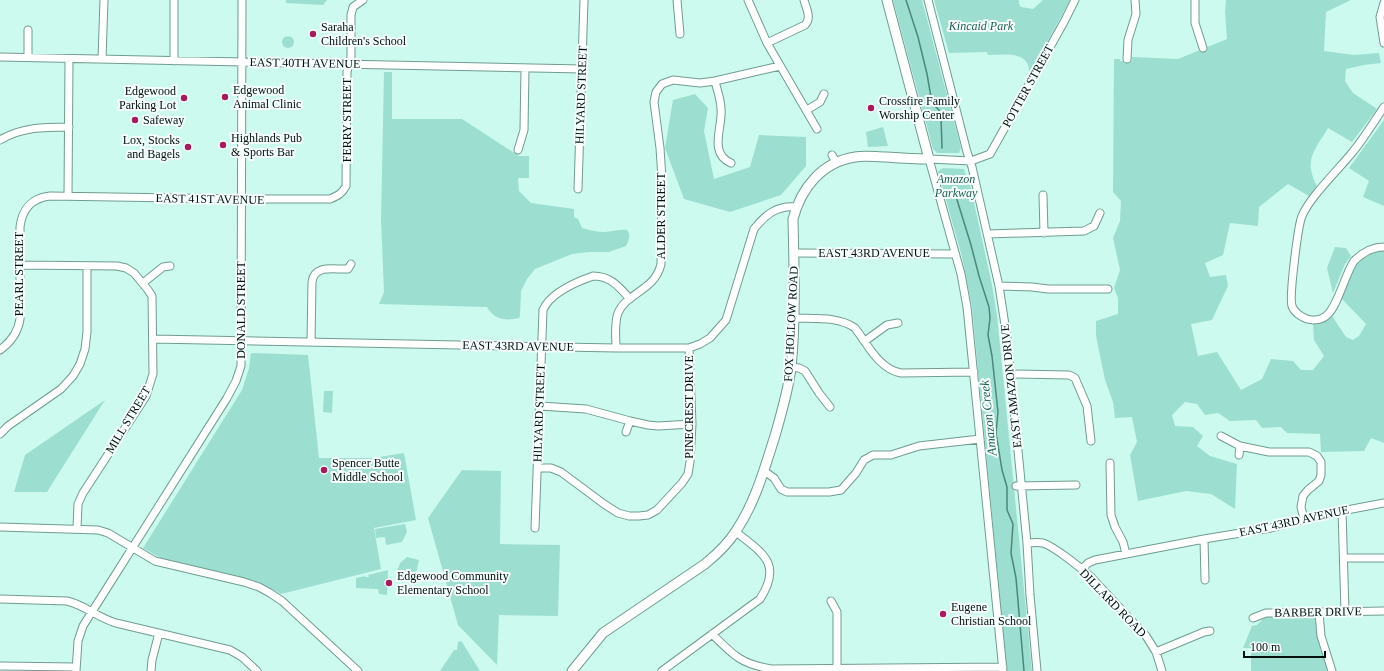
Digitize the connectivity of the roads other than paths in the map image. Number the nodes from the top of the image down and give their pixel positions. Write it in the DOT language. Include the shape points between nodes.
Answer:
graph roads {
  1 [pos="104,0"];
  2 [pos="174,0"];
  3 [pos="242,0"];
  4 [pos="363,0"];
  5 [pos="584,0"];
  6 [pos="677,0"];
  7 [pos="748,0"];
  8 [pos="804,0"];
  9 [pos="887,0"];
  10 [pos="928,0"];
  11 [pos="1074,0"];
  12 [pos="1135,0"];
  13 [pos="1195,0"];
  14 [pos="1384,3"];
  15 [pos="28,30"];
  16 [pos="680,34"];
  17 [pos="766,43"];
  18 [pos="1384,43"];
  19 [pos="1204,48"];
  20 [pos="0,57"];
  21 [pos="28,57"];
  22 [pos="69,59"];
  23 [pos="102,59"];
  24 [pos="1127,59"];
  25 [pos="174,61"];
  26 [pos="242,61"];
  27 [pos="349,64"];
  28 [pos="780,66"];
  29 [pos="525,68"];
  30 [pos="583,69"];
  31 [pos="715,81"];
  32 [pos="824,94"];
  33 [pos="1384,107"];
  34 [pos="807,110"];
  35 [pos="69,127"];
  36 [pos="817,129"];
  37 [pos="0,140"];
  38 [pos="518,150"];
  39 [pos="929,159"];
  40 [pos="971,161"];
  41 [pos="732,163"];
  42 [pos="346,186"];
  43 [pos="578,189"];
  44 [pos="1043,195"];
  45 [pos="68,196"];
  46 [pos="241,199"];
  47 [pos="796,207"];
  48 [pos="1100,213"];
  49 [pos="1089,230"];
  50 [pos="1044,233"];
  51 [pos="988,234"];
  52 [pos="1097,234"];
  53 [pos="1384,247"];
  54 [pos="794,253"];
  55 [pos="955,254"];
  56 [pos="351,264"];
  57 [pos="19,265"];
  58 [pos="87,266"];
  59 [pos="170,266"];
  60 [pos="143,283"];
  61 [pos="999,286"];
  62 [pos="1108,289"];
  63 [pos="630,299"];
  64 [pos="793,318"];
  65 [pos="898,323"];
  66 [pos="153,339"];
  67 [pos="241,341"];
  68 [pos="865,341"];
  69 [pos="312,342"];
  70 [pos="542,347"];
  71 [pos="616,348"];
  72 [pos="689,348"];
  73 [pos="0,350"];
  74 [pos="791,367"];
  75 [pos="974,372"];
  76 [pos="1010,374"];
  77 [pos="540,406"];
  78 [pos="830,407"];
  79 [pos="630,421"];
  80 [pos="692,424"];
  81 [pos="626,432"];
  82 [pos="0,434"];
  83 [pos="1221,436"];
  84 [pos="980,440"];
  85 [pos="1091,441"];
  86 [pos="1240,446"];
  87 [pos="1239,455"];
  88 [pos="1110,463"];
  89 [pos="537,468"];
  90 [pos="764,472"];
  91 [pos="1076,485"];
  92 [pos="1019,486"];
  93 [pos="1384,503"];
  94 [pos="1342,510"];
  95 [pos="1304,519"];
  96 [pos="0,527"];
  97 [pos="535,528"];
  98 [pos="77,529"];
  99 [pos="736,532"];
  100 [pos="1204,539"];
  101 [pos="1027,543"];
  102 [pos="132,548"];
  103 [pos="1126,554"];
  104 [pos="1344,558"];
  105 [pos="1384,558"];
  106 [pos="1082,569"];
  107 [pos="1205,580"];
  108 [pos="0,599"];
  109 [pos="831,601"];
  110 [pos="1384,611"];
  111 [pos="91,612"];
  112 [pos="1319,612"];
  113 [pos="1345,612"];
  114 [pos="1253,618"];
  115 [pos="1210,631"];
  116 [pos="159,633"];
  117 [pos="712,634"];
  118 [pos="1156,652"];
  119 [pos="743,662"];
  120 [pos="0,666"];
  121 [pos="76,669"];
  122 [pos="1003,669"];
  123 [pos="837,670"];
  124 [pos="151,671"];
  125 [pos="257,671"];
  126 [pos="358,671"];
  127 [pos="572,671"];
  128 [pos="662,671"];
  129 [pos="744,671"];
  130 [pos="1037,671"];
  131 [pos="1162,671"];
  132 [pos="1332,671"];
  1 -- 23 [label="street"];
  2 -- 25 [label="street"];
  3 -- 26 [label="street, DONALD STREET"];
  4 -- 27 [label="street, FERRY STREET" via="353,7 351,15"];
  5 -- 30 [label="street, HILYARD STREET"];
  6 -- 16 [label="street"];
  7 -- 17 [label="street"];
  8 -- 17 [label="street" via="808,16 805,25"];
  9 -- 39 [label="main road"];
  10 -- 40 [label="street, EAST AMAZON DRIVE"];
  11 -- 40 [label="street, POTTER STREET" via="991,152"];
  12 -- 24 [label="street" via="1136,18 1128,40"];
  13 -- 19 [label="street" via="1196,27"];
  14 -- 18 [label="street" via="1380,17"];
  15 -- 21 [label="street"];
  17 -- 28 [label="street"];
  20 -- 21 [label="street, EAST 40TH AVENUE"];
  21 -- 22 [label="street, EAST 40TH AVENUE"];
  22 -- 23 [label="street, EAST 40TH AVENUE"];
  22 -- 35 [label="street"];
  23 -- 25 [label="street, EAST 40TH AVENUE"];
  25 -- 26 [label="street, EAST 40TH AVENUE"];
  26 -- 27 [label="street, EAST 40TH AVENUE"];
  26 -- 46 [label="street, DONALD STREET"];
  27 -- 29 [label="street, EAST 40TH AVENUE"];
  27 -- 42 [label="street, FERRY STREET"];
  28 -- 31 [label="street"];
  28 -- 34 [label="street"];
  29 -- 30 [label="street, EAST 40TH AVENUE"];
  29 -- 38 [label="street" via="524,130"];
  30 -- 43 [label="street, HILYARD STREET"];
  31 -- 41 [label="street" via="722,110 718,132 719,150 724,159"];
  31 -- 63 [label="street, ALDER STREET" via="695,83 677,80 662,84 654,97 662,179 661,264 659,273 653,281"];
  32 -- 34 [label="street" via="820,102"];
  33 -- 53 [label="street" via="1302,216 1295,261 1292,308 1306,318 1318,320 1325,317 1332,308 1354,261 1360,255"];
  34 -- 36 [label="street"];
  35 -- 37 [label="street" via="30,128"];
  35 -- 45 [label="street"];
  39 -- 40 [label="street, FOX HOLLOW ROAD"];
  39 -- 47 [label="main road, FOX HOLLOW ROAD" via="862,156 834,159 807,185"];
  39 -- 55 [label="street"];
  40 -- 51 [label="street, EAST AMAZON DRIVE"];
  42 -- 46 [label="street, EAST 41ST AVENUE" via="344,192 330,199"];
  44 -- 50 [label="street"];
  45 -- 46 [label="street, EAST 41ST AVENUE"];
  45 -- 57 [label="street, PEARL STREET" via="39,198 25,210 20,227"];
  46 -- 67 [label="street, DONALD STREET"];
  47 -- 54 [label="main road, FOX HOLLOW ROAD" via="793,218"];
  47 -- 72 [label="street, EAST 43RD AVENUE" via="784,207 771,212 754,229 726,320 710,338"];
  48 -- 49 [label="street" via="1094,226"];
  49 -- 50 [label="street"];
  49 -- 52 [label="street"];
  50 -- 51 [label="street"];
  51 -- 61 [label="street, EAST AMAZON DRIVE"];
  54 -- 55 [label="street, EAST 43RD AVENUE"];
  54 -- 64 [label="main road, FOX HOLLOW ROAD"];
  55 -- 75 [label="street" via="964,290"];
  56 -- 69 [label="street" via="348,269 322,270 313,276"];
  57 -- 58 [label="street"];
  57 -- 73 [label="street, PEARL STREET" via="18,329"];
  58 -- 60 [label="street" via="126,268"];
  58 -- 82 [label="street" via="85,349 80,364 61,389"];
  59 -- 60 [label="street" via="163,267"];
  60 -- 66 [label="street, MILL STREET" via="152,296"];
  61 -- 62 [label="street"];
  61 -- 76 [label="street, EAST AMAZON DRIVE"];
  63 -- 70 [label="street, HILYARD STREET" via="613,281 600,276 587,278 559,292 550,299 543,310"];
  63 -- 71 [label="street, ALDER STREET" via="617,317"];
  64 -- 68 [label="street" via="843,321 856,328"];
  64 -- 74 [label="main road, FOX HOLLOW ROAD"];
  65 -- 68 [label="street" via="887,326"];
  66 -- 67 [label="street, EAST 43RD AVENUE"];
  66 -- 98 [label="street, MILL STREET" via="153,374 150,386 78,504"];
  67 -- 69 [label="street, EAST 43RD AVENUE"];
  67 -- 102 [label="street, DONALD STREET" via="241,366 236,381"];
  68 -- 75 [label="street" via="880,363 893,372"];
  69 -- 70 [label="street, EAST 43RD AVENUE"];
  70 -- 71 [label="street, EAST 43RD AVENUE"];
  70 -- 77 [label="street, HILYARD STREET"];
  71 -- 72 [label="street, EAST 43RD AVENUE"];
  72 -- 80 [label="street, PINECREST DRIVE"];
  74 -- 78 [label="street" via="805,371"];
  74 -- 90 [label="main road, FOX HOLLOW ROAD" via="782,411"];
  75 -- 84 [label="street"];
  76 -- 85 [label="street" via="1069,375 1075,378 1087,406"];
  76 -- 92 [label="street, EAST AMAZON DRIVE"];
  77 -- 79 [label="street" via="586,409"];
  77 -- 89 [label="street, HILYARD STREET"];
  79 -- 80 [label="street" via="658,426"];
  79 -- 81 [label="street"];
  80 -- 89 [label="street, PINECREST DRIVE" via="688,474 664,504 648,515 629,516 618,513 561,472 551,468"];
  83 -- 86 [label="street"];
  84 -- 90 [label="street" via="919,446 896,454 870,456 864,460 844,487 834,491 786,492 774,478"];
  84 -- 122 [label="street"];
  86 -- 87 [label="street"];
  86 -- 95 [label="street" via="1269,452 1305,452 1317,456 1321,462 1321,475 1303,496"];
  88 -- 103 [label="street" via="1111,515"];
  89 -- 97 [label="street, HILYARD STREET"];
  90 -- 99 [label="main road, FOX HOLLOW ROAD"];
  91 -- 92 [label="street"];
  92 -- 101 [label="street, EAST AMAZON DRIVE"];
  93 -- 94 [label="street, EAST 43RD AVENUE"];
  94 -- 95 [label="street, EAST 43RD AVENUE"];
  94 -- 104 [label="street"];
  95 -- 100 [label="street, EAST 43RD AVENUE" via="1271,528"];
  96 -- 98 [label="street"];
  98 -- 102 [label="street" via="108,533"];
  99 -- 117 [label="street" via="766,557 770,578 760,599"];
  99 -- 127 [label="main road, FOX HOLLOW ROAD" via="705,564 603,633"];
  100 -- 103 [label="street, EAST 43RD AVENUE"];
  100 -- 107 [label="street"];
  101 -- 106 [label="street, DILLARD ROAD" via="1045,544"];
  101 -- 130 [label="street, EAST AMAZON DRIVE"];
  102 -- 111 [label="street, DONALD STREET"];
  102 -- 126 [label="street" via="155,561 259,587 282,601"];
  103 -- 106 [label="street, EAST 43RD AVENUE" via="1091,561"];
  104 -- 105 [label="street"];
  104 -- 113 [label="street"];
  106 -- 118 [label="street, DILLARD ROAD" via="1139,627"];
  108 -- 111 [label="street" via="67,601 77,603"];
  109 -- 123 [label="street" via="837,612"];
  110 -- 113 [label="street, BARBER DRIVE"];
  111 -- 116 [label="street" via="112,622"];
  111 -- 121 [label="street, DONALD STREET" via="79,633"];
  112 -- 113 [label="street, BARBER DRIVE"];
  112 -- 114 [label="street, BARBER DRIVE" via="1266,612"];
  112 -- 132 [label="street" via="1321,636"];
  115 -- 118 [label="street"];
  116 -- 124 [label="street"];
  116 -- 125 [label="street" via="230,650"];
  117 -- 119 [label="street"];
  117 -- 128 [label="street"];
  118 -- 131 [label="street, DILLARD ROAD"];
  119 -- 123 [label="street" via="771,670"];
  119 -- 129 [label="street"];
  120 -- 121 [label="street"];
  122 -- 123 [label="street"];
}
